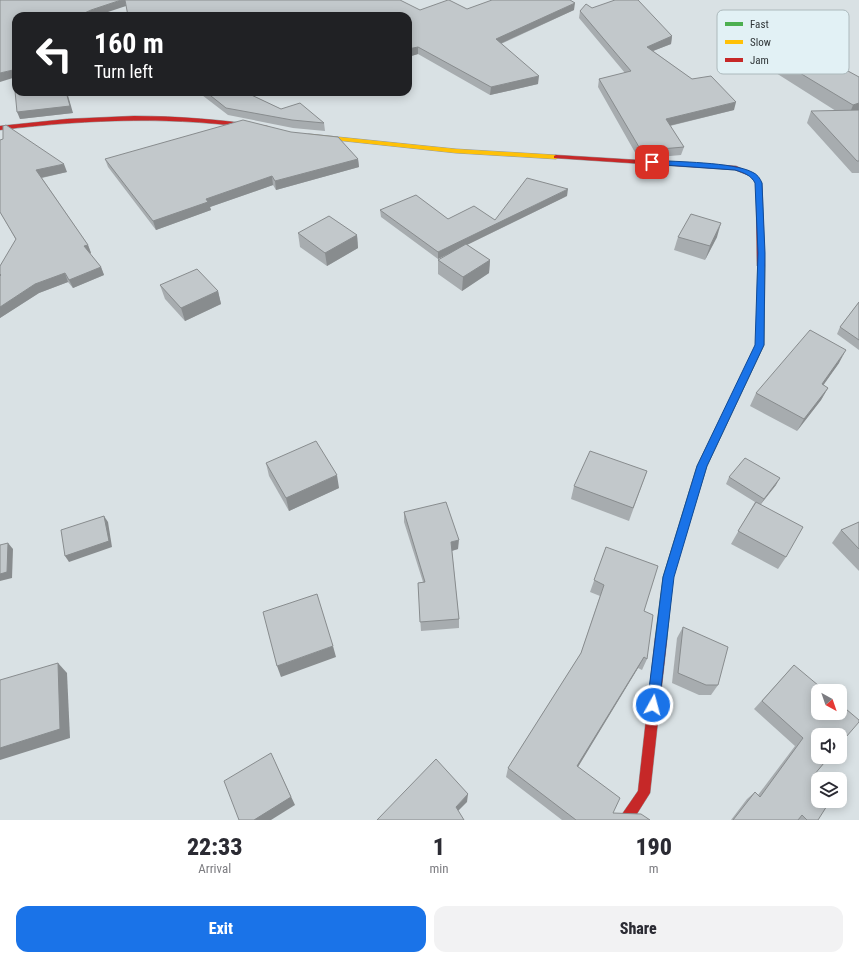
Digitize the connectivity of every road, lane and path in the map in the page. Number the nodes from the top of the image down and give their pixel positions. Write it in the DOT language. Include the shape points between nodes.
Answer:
graph roads {
  1 [pos="0,128"];
  2 [pos="278,131"];
  3 [pos="301,135"];
  4 [pos="625,820"];
  1 -- 2 [label="street" via="81,119 182,116"];
  3 -- 4 [label="street" via="464,151 736,168 750,173 759,183 760,345 702,466 668,577 644,793"];
}
